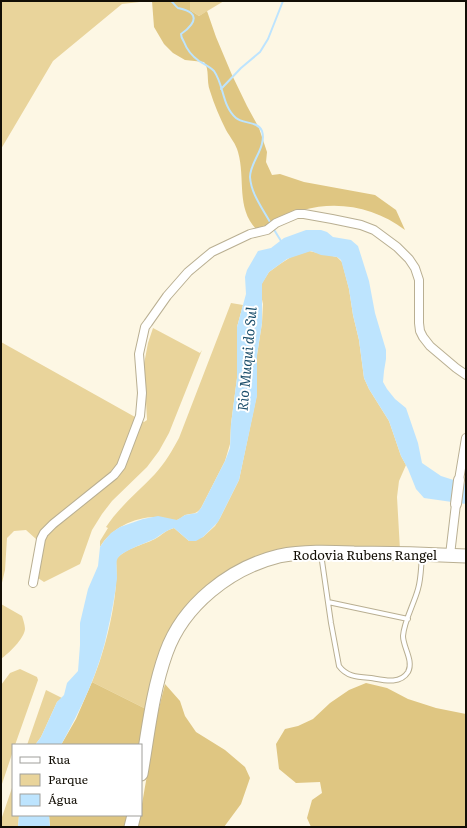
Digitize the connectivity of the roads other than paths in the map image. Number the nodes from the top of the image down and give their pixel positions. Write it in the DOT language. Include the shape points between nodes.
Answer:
graph roads {
  1 [pos="466,375"];
  2 [pos="466,438"];
  3 [pos="459,480"];
  4 [pos="456,504"];
  5 [pos="320,552"];
  6 [pos="423,554"];
  7 [pos="450,555"];
  8 [pos="466,556"];
  9 [pos="33,583"];
  10 [pos="328,602"];
  11 [pos="408,619"];
  12 [pos="142,768"];
  13 [pos="134,816"];
  14 [pos="131,827"];
  1 -- 9 [label="street" via="423,338 419,323 419,280 415,268 397,247 374,230 361,225 300,214 215,250 188,272 145,327 139,354 141,411 121,466 114,475 44,533"];
  2 -- 3 [label="street"];
  3 -- 4 [label="street"];
  4 -- 7 [label="street"];
  5 -- 6 [label="main road, Rodovia Rubens Rangel"];
  5 -- 10 [label="lane"];
  5 -- 12 [label="main road, Rodovia Rubens Rangel" via="279,556 242,570 217,586 193,609 177,630 166,652 156,686"];
  6 -- 7 [label="main road, Rodovia Rubens Rangel"];
  6 -- 11 [label="lane" via="418,589"];
  7 -- 8 [label="main road, Rodovia Rubens Rangel"];
  10 -- 11 [label="lane"];
  10 -- 11 [label="lane" via="337,659 343,671 352,676 394,681 407,673 409,662 403,637"];
  13 -- 14 [label="main road"];
}
